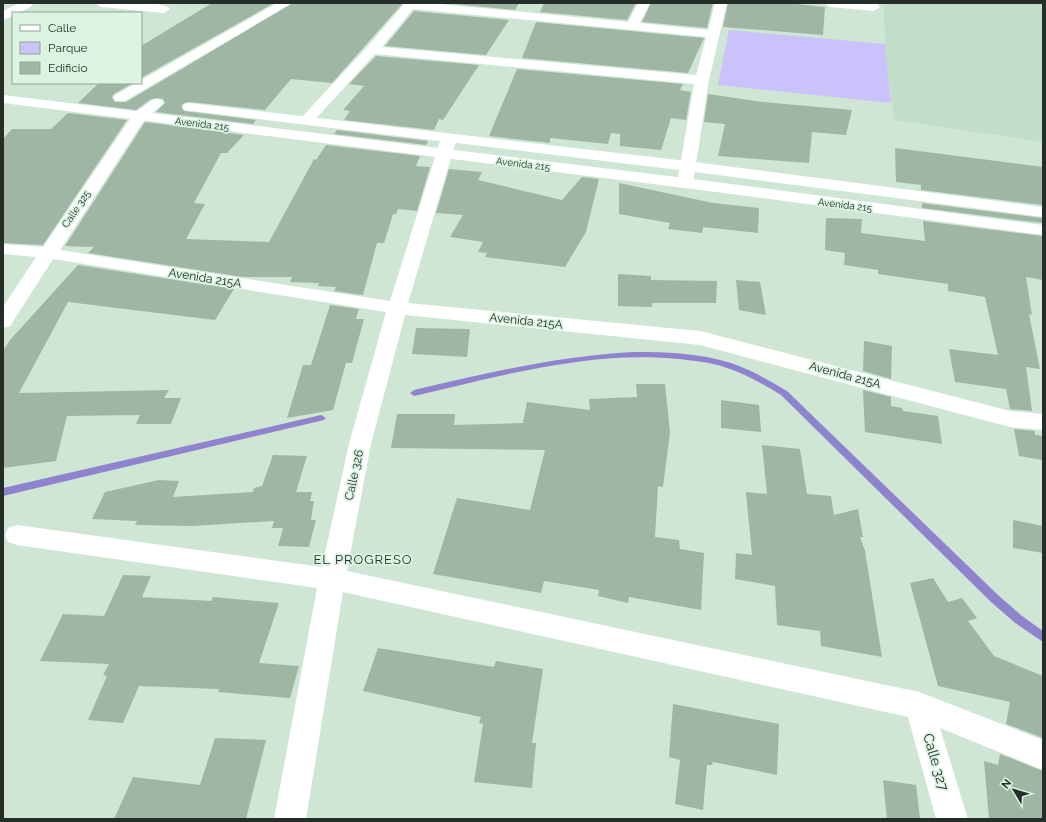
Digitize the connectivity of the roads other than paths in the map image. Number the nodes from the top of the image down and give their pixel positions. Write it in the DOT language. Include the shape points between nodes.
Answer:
graph roads {
  1 [pos="28,3"];
  2 [pos="101,3"];
  3 [pos="286,3"];
  4 [pos="644,3"];
  5 [pos="720,3"];
  6 [pos="830,3"];
  7 [pos="411,4"];
  8 [pos="874,7"];
  9 [pos="497,8"];
  10 [pos="164,9"];
  11 [pos="3,16"];
  12 [pos="632,26"];
  13 [pos="713,34"];
  14 [pos="372,50"];
  15 [pos="702,80"];
  16 [pos="3,84"];
  17 [pos="120,98"];
  18 [pos="3,99"];
  19 [pos="157,103"];
  20 [pos="139,116"];
  21 [pos="306,121"];
  22 [pos="446,146"];
  23 [pos="687,166"];
  24 [pos="685,183"];
  25 [pos="1043,212"];
  26 [pos="1043,230"];
  27 [pos="3,249"];
  28 [pos="47,253"];
  29 [pos="397,308"];
  30 [pos="3,322"];
  31 [pos="1043,422"];
  32 [pos="17,534"];
  33 [pos="332,579"];
  34 [pos="920,706"];
  35 [pos="1043,755"];
  36 [pos="290,819"];
  37 [pos="952,819"];
  1 -- 11 [label="street"];
  2 -- 10 [label="street"];
  3 -- 17 [label="street"];
  4 -- 12 [label="street"];
  5 -- 13 [label="street"];
  6 -- 8 [label="street"];
  7 -- 9 [label="street"];
  7 -- 14 [label="street"];
  9 -- 12 [label="street" via="566,13"];
  12 -- 13 [label="street"];
  13 -- 15 [label="street"];
  14 -- 15 [label="street"];
  14 -- 21 [label="street"];
  15 -- 23 [label="street"];
  16 -- 17 [label="street, Avenida 215"];
  17 -- 19 [label="street, Avenida 215"];
  18 -- 20 [label="street, Avenida 215"];
  19 -- 20 [label="street, Calle 325"];
  19 -- 21 [label="street, Avenida 215"];
  20 -- 22 [label="street, Avenida 215"];
  20 -- 28 [label="street, Calle 325"];
  21 -- 22 [label="street, Avenida 215"];
  22 -- 23 [label="street, Avenida 215"];
  22 -- 24 [label="street, Avenida 215"];
  22 -- 29 [label="street, Calle 326"];
  23 -- 24 [label="street"];
  23 -- 25 [label="street, Avenida 215"];
  24 -- 26 [label="street, Avenida 215"];
  27 -- 28 [label="street, Avenida 215A"];
  28 -- 29 [label="street, Avenida 215A"];
  28 -- 30 [label="street, Calle 325"];
  29 -- 31 [label="street, Avenida 215A" via="700,338 1010,419"];
  29 -- 33 [label="street, Calle 326" via="360,444"];
  32 -- 33 [label="street"];
  33 -- 34 [label="street"];
  33 -- 36 [label="street, Calle 326"];
  34 -- 35 [label="street"];
  34 -- 37 [label="street, Calle 327"];
}
